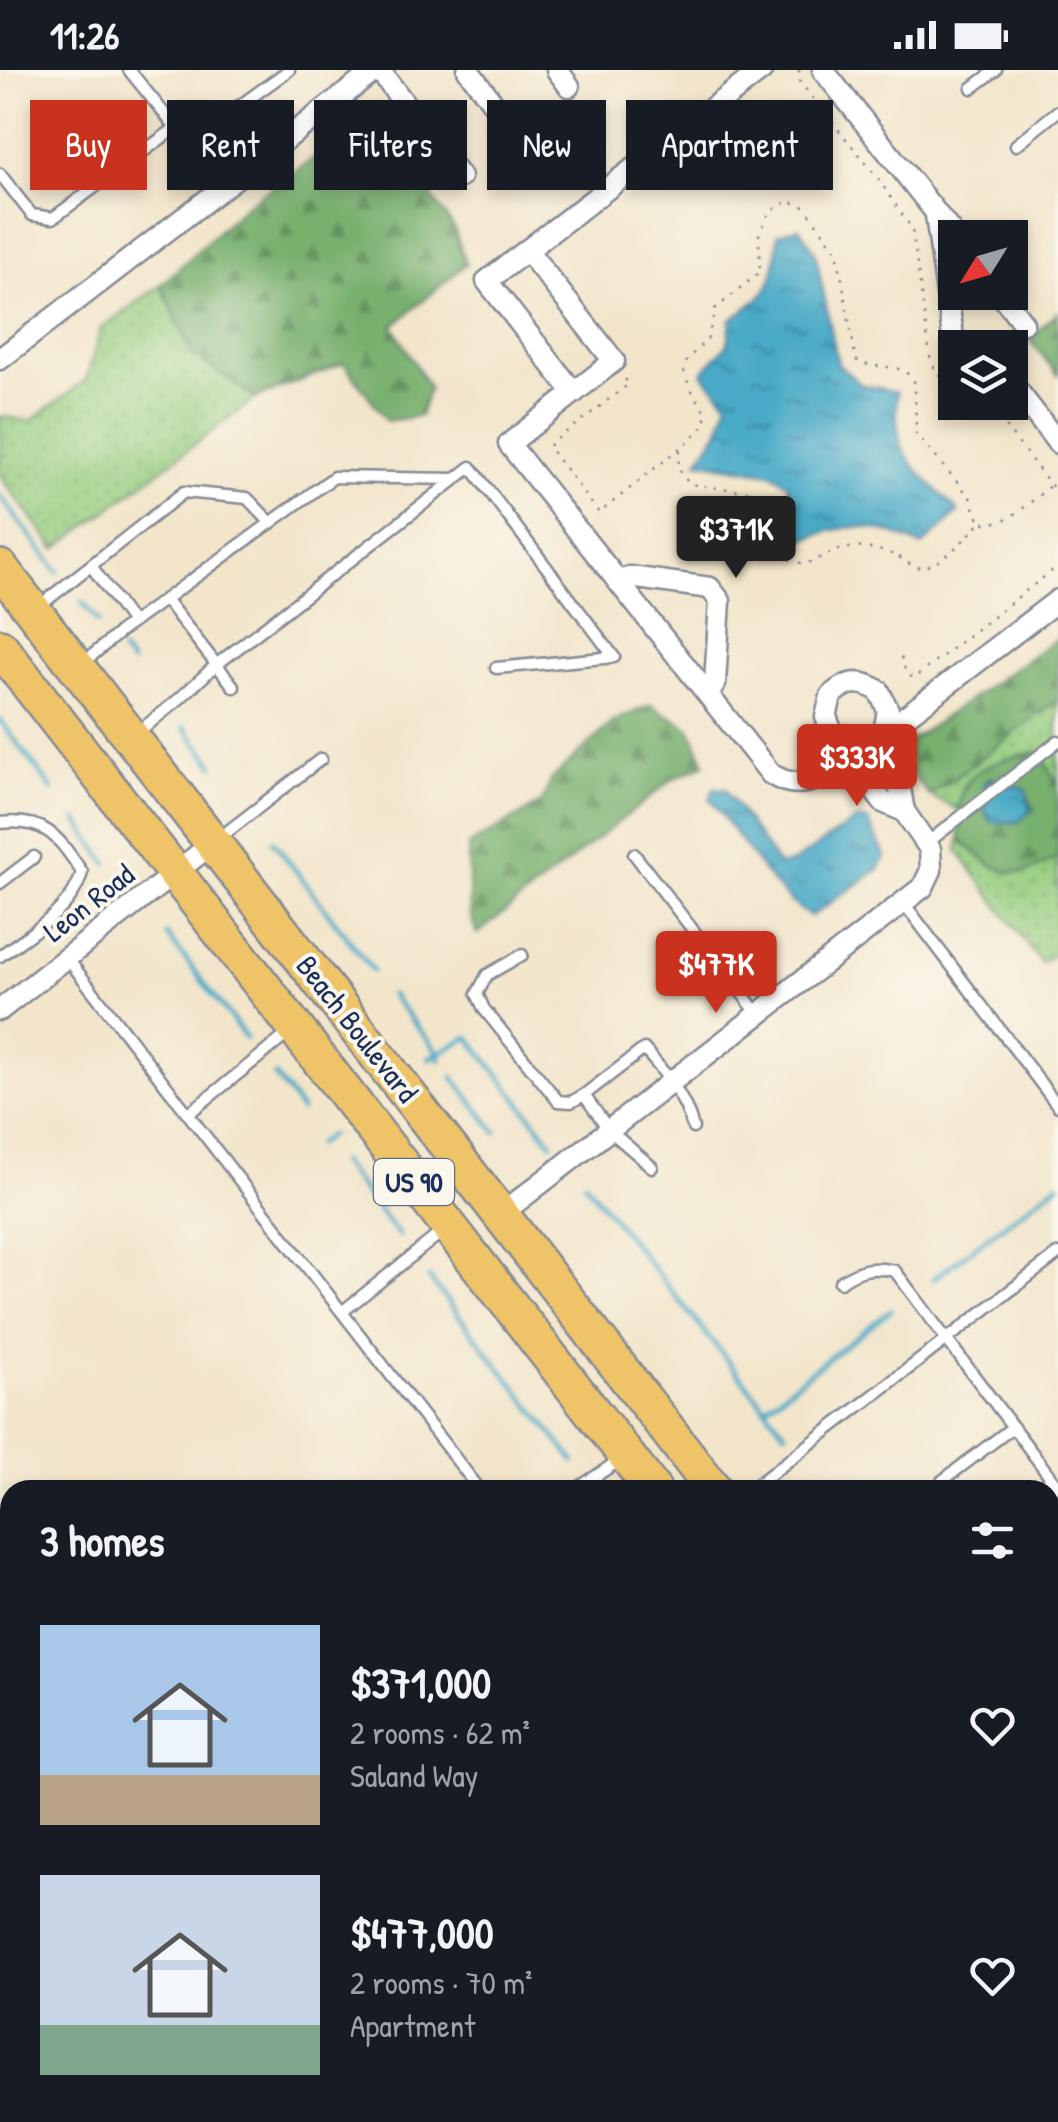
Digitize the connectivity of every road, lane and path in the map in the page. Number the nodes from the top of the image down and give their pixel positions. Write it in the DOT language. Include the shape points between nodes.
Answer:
graph roads {
  1 [pos="129,70"];
  2 [pos="289,70"];
  3 [pos="377,70"];
  4 [pos="468,70"];
  5 [pos="762,70"];
  6 [pos="798,70"];
  7 [pos="822,70"];
  8 [pos="996,70"];
  9 [pos="972,88"];
  10 [pos="247,100"];
  11 [pos="400,100"];
  12 [pos="491,100"];
  13 [pos="1058,111"];
  14 [pos="167,120"];
  15 [pos="167,134"];
  16 [pos="1016,145"];
  17 [pos="2,180"];
  18 [pos="936,213"];
  19 [pos="942,220"];
  20 [pos="527,250"];
  21 [pos="1013,310"];
  22 [pos="1023,322"];
  23 [pos="952,330"];
  24 [pos="0,359"];
  25 [pos="610,364"];
  26 [pos="938,373"];
  27 [pos="574,393"];
  28 [pos="1028,404"];
  29 [pos="1000,420"];
  30 [pos="1058,443"];
  31 [pos="680,449"];
  32 [pos="456,479"];
  33 [pos="1051,485"];
  34 [pos="1058,494"];
  35 [pos="270,522"];
  36 [pos="980,522"];
  37 [pos="1058,566"];
  38 [pos="92,567"];
  39 [pos="0,568"];
  40 [pos="618,582"];
  41 [pos="165,599"];
  42 [pos="1058,600"];
  43 [pos="34,611"];
  44 [pos="132,623"];
  45 [pos="1,649"];
  46 [pos="901,657"];
  47 [pos="216,665"];
  48 [pos="78,668"];
  49 [pos="496,668"];
  50 [pos="234,687"];
  51 [pos="706,692"];
  52 [pos="884,732"];
  53 [pos="131,737"];
  54 [pos="1058,742"];
  55 [pos="867,745"];
  56 [pos="321,759"];
  57 [pos="850,759"];
  58 [pos="904,811"];
  59 [pos="0,824"];
  60 [pos="213,843"];
  61 [pos="926,843"];
  62 [pos="634,854"];
  63 [pos="34,857"];
  64 [pos="176,874"];
  65 [pos="2,876"];
  66 [pos="903,902"];
  67 [pos="522,955"];
  68 [pos="0,956"];
  69 [pos="68,958"];
  70 [pos="0,1010"];
  71 [pos="758,1014"];
  72 [pos="295,1028"];
  73 [pos="672,1081"];
  74 [pos="584,1095"];
  75 [pos="1058,1106"];
  76 [pos="188,1114"];
  77 [pos="693,1128"];
  78 [pos="609,1130"];
  79 [pos="652,1167"];
  80 [pos="501,1214"];
  81 [pos="449,1226"];
  82 [pos="1058,1254"];
  83 [pos="840,1282"];
  84 [pos="342,1312"];
  85 [pos="947,1340"];
  86 [pos="1012,1427"];
  87 [pos="626,1455"];
  88 [pos="472,1480"];
  89 [pos="590,1480"];
  90 [pos="645,1480"];
  91 [pos="706,1480"];
  92 [pos="763,1480"];
  93 [pos="942,1480"];
  94 [pos="1053,1480"];
  1 -- 14 [label="lane"];
  2 -- 10 [label="lane"];
  3 -- 11 [label="street"];
  3 -- 24 [label="street"];
  4 -- 12 [label="street"];
  5 -- 20 [label="street"];
  6 -- 26 [label="path" via="799,82 912,229"];
  7 -- 18 [label="street"];
  8 -- 9 [label="lane"];
  13 -- 16 [label="lane"];
  15 -- 17 [label="lane" via="54,218 32,215"];
  18 -- 19 [label="street"];
  18 -- 23 [label="street"];
  20 -- 25 [label="street"];
  20 -- 27 [label="street" via="487,281"];
  21 -- 22 [label="street"];
  25 -- 27 [label="street"];
  25 -- 31 [label="path" via="629,384 548,446 599,514"];
  27 -- 40 [label="street" via="509,444"];
  28 -- 30 [label="street"];
  29 -- 33 [label="path"];
  31 -- 36 [label="path" via="678,468 689,484 771,497 777,546 804,564 854,548 918,567 934,565"];
  31 -- 36 [label="path" via="707,417 684,371 687,360 708,338 715,308 760,272 760,235 770,211 790,201 804,208 836,251 856,360 899,367 911,376 916,434 970,497"];
  32 -- 35 [label="lane" via="334,477"];
  32 -- 47 [label="lane"];
  32 -- 49 [label="lane" via="471,467 614,657"];
  33 -- 34 [label="path"];
  33 -- 36 [label="path" via="1019,511"];
  35 -- 38 [label="lane" via="247,498 184,492"];
  35 -- 41 [label="lane"];
  37 -- 46 [label="path" via="913,679"];
  38 -- 43 [label="lane"];
  38 -- 44 [label="lane"];
  39 -- 43 [label="highway, Beach Boulevard / US 90"];
  40 -- 51 [label="street"];
  40 -- 51 [label="street" via="630,576 710,588 720,601 714,684"];
  41 -- 44 [label="lane"];
  41 -- 47 [label="lane"];
  42 -- 52 [label="street"];
  43 -- 48 [label="highway, Beach Boulevard / US 90"];
  44 -- 48 [label="lane"];
  45 -- 64 [label="highway, US 90"];
  47 -- 50 [label="lane"];
  47 -- 53 [label="lane"];
  48 -- 53 [label="highway, Beach Boulevard / US 90"];
  51 -- 57 [label="street" via="783,782 820,778"];
  52 -- 55 [label="street"];
  52 -- 57 [label="street" via="888,710 879,690 859,682 839,688 826,717"];
  53 -- 60 [label="highway, Beach Boulevard / US 90"];
  54 -- 61 [label="lane"];
  55 -- 57 [label="street"];
  55 -- 58 [label="street" via="900,789"];
  56 -- 60 [label="lane"];
  57 -- 58 [label="street" via="883,802"];
  58 -- 61 [label="street"];
  59 -- 68 [label="lane" via="28,821 46,828 82,872 79,887 51,917"];
  60 -- 64 [label="street, Leon Road"];
  60 -- 80 [label="highway, Beach Boulevard / US 90"];
  61 -- 66 [label="street" via="931,870 923,887"];
  62 -- 71 [label="lane"];
  63 -- 65 [label="lane"];
  64 -- 69 [label="street, Leon Road"];
  64 -- 72 [label="highway, US 90"];
  66 -- 71 [label="street"];
  66 -- 75 [label="lane"];
  67 -- 74 [label="lane" via="488,975 477,994 484,1010 558,1101"];
  69 -- 70 [label="street, Leon Road"];
  69 -- 76 [label="lane"];
  71 -- 73 [label="street"];
  72 -- 76 [label="lane"];
  72 -- 81 [label="highway, US 90"];
  73 -- 74 [label="lane" via="644,1048"];
  73 -- 77 [label="lane"];
  73 -- 78 [label="street"];
  74 -- 78 [label="lane"];
  76 -- 84 [label="lane"];
  78 -- 79 [label="lane"];
  78 -- 80 [label="street"];
  80 -- 91 [label="highway, Beach Boulevard / US 90"];
  81 -- 84 [label="lane"];
  81 -- 87 [label="highway, US 90"];
  82 -- 85 [label="lane"];
  83 -- 85 [label="lane" via="875,1266 895,1271"];
  84 -- 88 [label="lane"];
  85 -- 86 [label="lane"];
  85 -- 92 [label="lane"];
  86 -- 93 [label="lane"];
  86 -- 94 [label="lane"];
  87 -- 89 [label="lane"];
  87 -- 90 [label="highway, US 90"];
}
